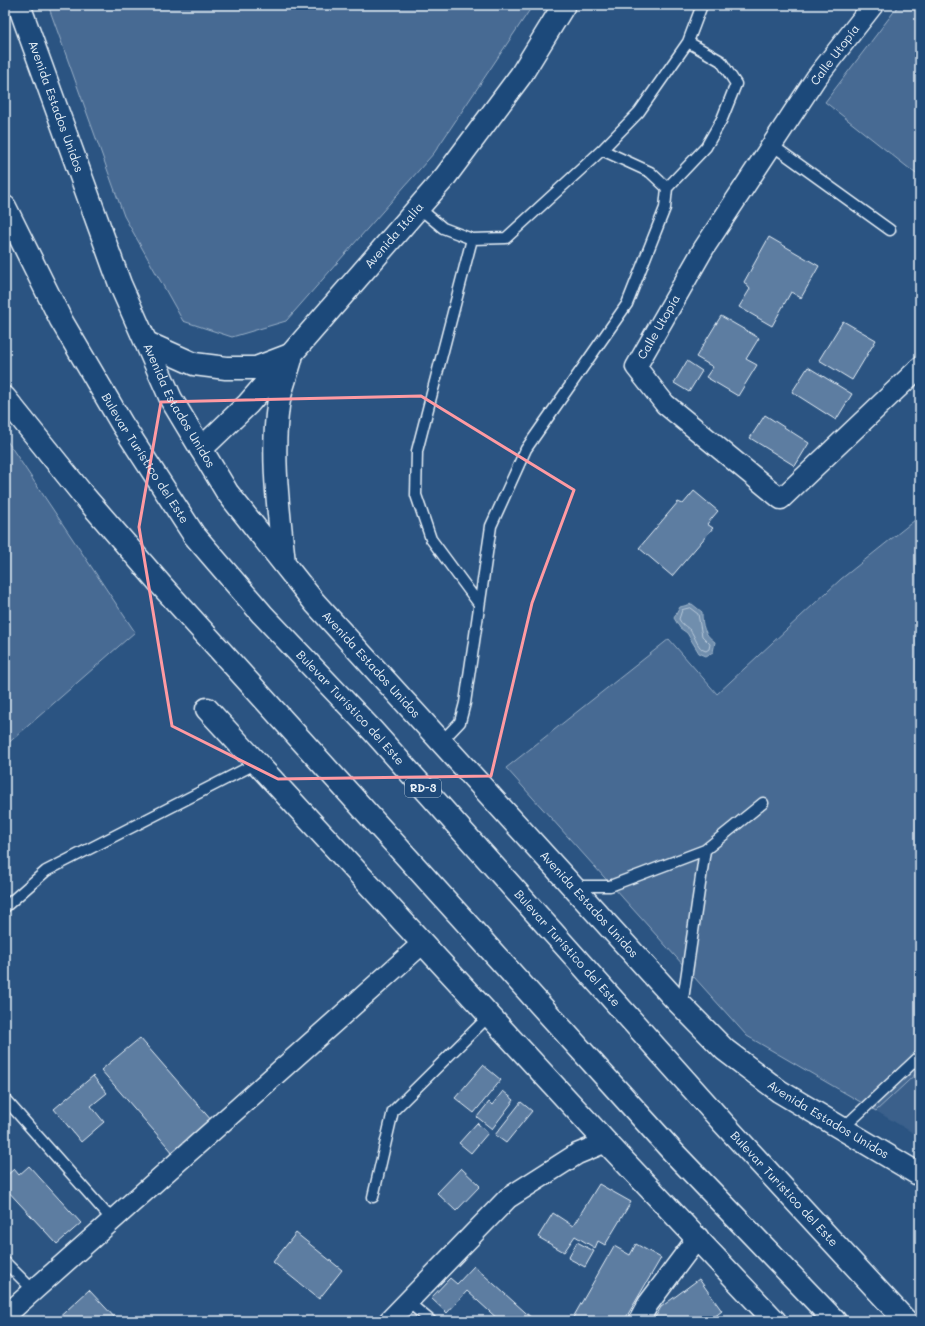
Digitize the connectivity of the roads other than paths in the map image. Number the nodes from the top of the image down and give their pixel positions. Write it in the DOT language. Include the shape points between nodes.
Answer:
graph roads {
  1 [pos="19,5"];
  2 [pos="564,5"];
  3 [pos="702,5"];
  4 [pos="873,5"];
  5 [pos="688,42"];
  6 [pos="772,145"];
  7 [pos="602,150"];
  8 [pos="667,188"];
  9 [pos="5,207"];
  10 [pos="419,208"];
  11 [pos="890,230"];
  12 [pos="472,239"];
  13 [pos="147,343"];
  14 [pos="293,354"];
  15 [pos="920,367"];
  16 [pos="5,398"];
  17 [pos="201,449"];
  18 [pos="284,563"];
  19 [pos="479,604"];
  20 [pos="207,709"];
  21 [pos="441,742"];
  22 [pos="257,762"];
  23 [pos="763,803"];
  24 [pos="705,850"];
  25 [pos="572,886"];
  26 [pos="5,907"];
  27 [pos="424,943"];
  28 [pos="682,1006"];
  29 [pos="490,1015"];
  30 [pos="920,1056"];
  31 [pos="5,1099"];
  32 [pos="842,1129"];
  33 [pos="606,1142"];
  34 [pos="920,1175"];
  35 [pos="373,1197"];
  36 [pos="112,1221"];
  37 [pos="698,1237"];
  38 [pos="5,1262"];
  39 [pos="33,1290"];
  40 [pos="408,1302"];
  41 [pos="5,1316"];
  42 [pos="389,1321"];
  43 [pos="431,1321"];
  44 [pos="639,1321"];
  45 [pos="775,1321"];
  46 [pos="835,1321"];
  47 [pos="906,1321"];
  1 -- 13 [label="main road, Avenida Estados Unidos" via="120,284"];
  2 -- 10 [label="main road, Avenida Italia" via="521,75"];
  3 -- 5 [label="lane"];
  4 -- 6 [label="street, Calle Utopía" via="816,78"];
  5 -- 7 [label="lane" via="639,112"];
  5 -- 8 [label="lane" via="721,60 736,84 722,119 706,147"];
  6 -- 11 [label="lane"];
  6 -- 15 [label="street, Calle Utopía" via="704,248 636,367 665,404 781,499"];
  7 -- 8 [label="lane" via="650,172"];
  7 -- 12 [label="lane" via="506,238"];
  8 -- 19 [label="lane" via="665,208 627,304 526,449 491,526"];
  9 -- 47 [label="main road, Bulevar Turístico del Este / RD-3" via="61,320 122,424 194,535 262,614 372,730 725,1125"];
  10 -- 12 [label="lane" via="443,228"];
  10 -- 14 [label="main road, Avenida Italia"];
  12 -- 19 [label="lane" via="417,451 416,495 431,539"];
  13 -- 14 [label="main road" via="194,364 226,368 256,368"];
  13 -- 17 [label="main road, Avenida Estados Unidos" via="171,399"];
  14 -- 17 [label="main road, Avenida Italia" via="248,404"];
  14 -- 18 [label="main road" via="278,406 276,436 276,482"];
  16 -- 46 [label="main road" via="84,496 162,586 674,1153"];
  17 -- 18 [label="main road, Avenida Estados Unidos" via="227,492"];
  18 -- 21 [label="main road, Avenida Estados Unidos" via="315,603"];
  19 -- 21 [label="lane" via="460,722"];
  20 -- 22 [label="main road"];
  21 -- 25 [label="main road, Avenida Estados Unidos"];
  22 -- 26 [label="lane" via="46,871"];
  22 -- 27 [label="main road"];
  23 -- 24 [label="lane"];
  24 -- 25 [label="lane" via="610,886"];
  24 -- 28 [label="lane"];
  25 -- 28 [label="main road, Avenida Estados Unidos"];
  27 -- 29 [label="main road"];
  27 -- 36 [label="street"];
  28 -- 32 [label="main road, Avenida Estados Unidos" via="725,1050 779,1091"];
  29 -- 33 [label="main road"];
  29 -- 35 [label="lane" via="393,1111"];
  30 -- 32 [label="lane"];
  31 -- 36 [label="lane"];
  32 -- 34 [label="main road, Avenida Estados Unidos"];
  33 -- 37 [label="main road"];
  33 -- 40 [label="street" via="577,1154 508,1198"];
  36 -- 39 [label="street"];
  37 -- 44 [label="street" via="648,1304"];
  37 -- 45 [label="main road"];
  38 -- 39 [label="lane"];
  39 -- 41 [label="street"];
  40 -- 42 [label="street"];
  40 -- 43 [label="lane"];
}
